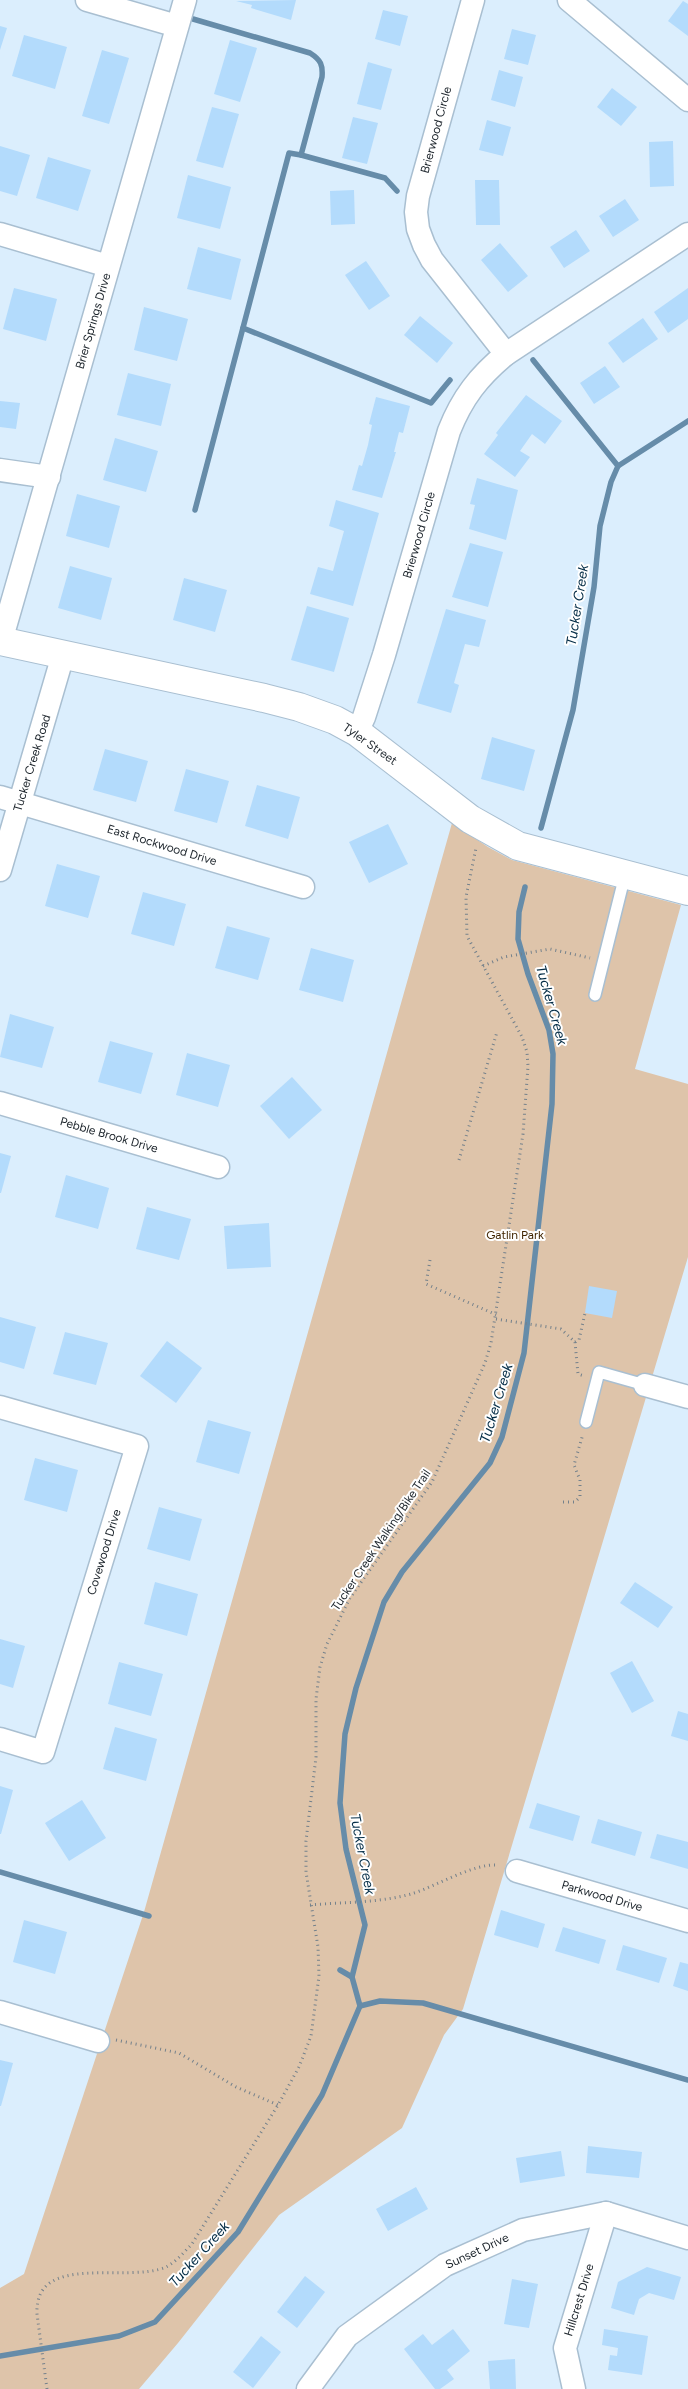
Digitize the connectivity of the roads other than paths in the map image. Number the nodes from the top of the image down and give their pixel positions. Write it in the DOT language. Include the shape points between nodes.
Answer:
graph roads {
  1 [pos="88,0"];
  2 [pos="185,0"];
  3 [pos="473,0"];
  4 [pos="569,0"];
  5 [pos="177,26"];
  6 [pos="688,100"];
  7 [pos="0,234"];
  8 [pos="688,234"];
  9 [pos="108,266"];
  10 [pos="506,354"];
  11 [pos="0,470"];
  12 [pos="49,477"];
  13 [pos="1,641"];
  14 [pos="63,656"];
  15 [pos="356,732"];
  16 [pos="10,800"];
  17 [pos="0,870"];
  18 [pos="624,875"];
  19 [pos="303,887"];
  20 [pos="688,891"];
  21 [pos="594,994"];
  22 [pos="0,1102"];
  23 [pos="218,1167"];
  24 [pos="645,1385"];
  25 [pos="688,1397"];
  26 [pos="0,1406"];
  27 [pos="586,1422"];
  28 [pos="0,1739"];
  29 [pos="508,1868"];
  30 [pos="688,1921"];
  31 [pos="0,2012"];
  32 [pos="98,2041"];
  33 [pos="606,2212"];
  34 [pos="688,2238"];
  35 [pos="308,2389"];
  36 [pos="574,2389"];
  1 -- 5 [label="street"];
  2 -- 5 [label="street, Brier Springs Drive"];
  3 -- 10 [label="street, Brierwood Circle" via="418,196 417,221 432,260"];
  4 -- 6 [label="street"];
  5 -- 9 [label="street, Brier Springs Drive"];
  7 -- 9 [label="street"];
  8 -- 10 [label="street, Brierwood Circle"];
  9 -- 12 [label="street, Brier Springs Drive"];
  10 -- 15 [label="street, Brierwood Circle" via="485,371 457,410 384,655"];
  11 -- 12 [label="street"];
  12 -- 13 [label="street, Brier Springs Drive"];
  13 -- 14 [label="street, Tyler Street"];
  14 -- 15 [label="street, Tyler Street" via="300,707"];
  14 -- 16 [label="street, Tucker Creek Road"];
  15 -- 18 [label="street, Tyler Street" via="470,819 495,834 518,846"];
  16 -- 17 [label="street, Tucker Creek Road"];
  16 -- 19 [label="street, East Rockwood Drive"];
  18 -- 20 [label="street, Tyler Street"];
  18 -- 21 [label="lane"];
  22 -- 23 [label="street, Pebble Brook Drive"];
  24 -- 25 [label="street"];
  24 -- 27 [label="lane" via="599,1372"];
  26 -- 28 [label="street, Covewood Drive" via="137,1446 43,1752"];
  29 -- 30 [label="street, Parkwood Drive"];
  31 -- 32 [label="street"];
  33 -- 34 [label="street, Sunset Drive"];
  33 -- 35 [label="street, Sunset Drive" via="523,2230 446,2265 347,2336"];
  33 -- 36 [label="street, Hillcrest Drive" via="565,2348"];
}
